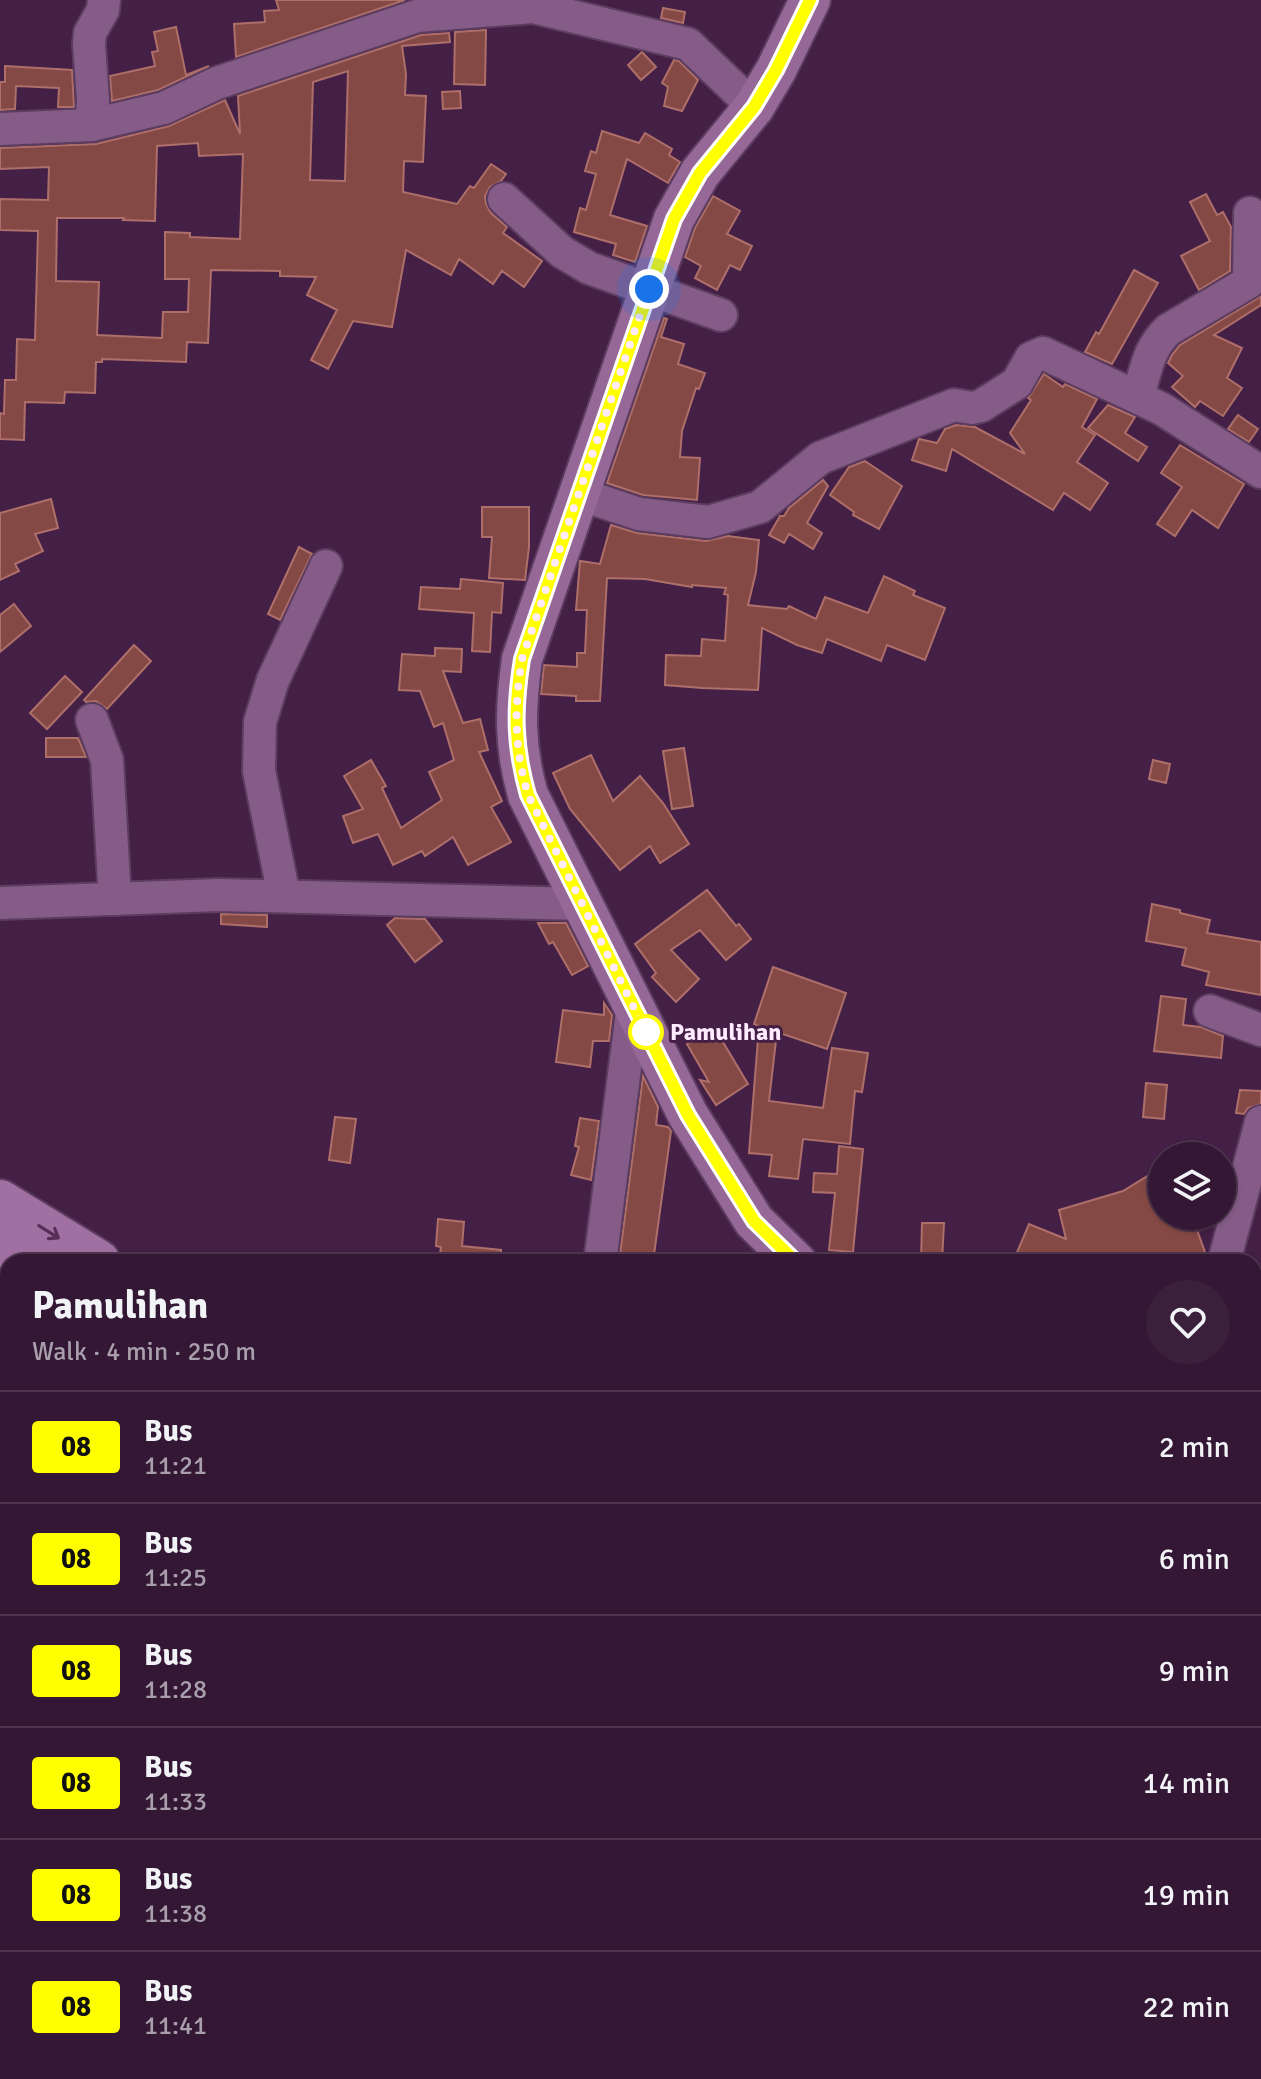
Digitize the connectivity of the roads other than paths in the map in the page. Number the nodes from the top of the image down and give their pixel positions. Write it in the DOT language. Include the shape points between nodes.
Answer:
graph roads {
  1 [pos="104,0"];
  2 [pos="810,0"];
  3 [pos="754,107"];
  4 [pos="92,125"];
  5 [pos="0,129"];
  6 [pos="504,199"];
  7 [pos="1250,213"];
  8 [pos="649,289"];
  9 [pos="721,315"];
  10 [pos="1138,396"];
  11 [pos="1261,472"];
  12 [pos="579,494"];
  13 [pos="326,566"];
  14 [pos="92,720"];
  15 [pos="284,896"];
  16 [pos="115,899"];
  17 [pos="0,903"];
  18 [pos="583,904"];
  19 [pos="633,1005"];
  20 [pos="1210,1011"];
  21 [pos="1261,1030"];
  22 [pos="1261,1122"];
  23 [pos="0,1202"];
  24 [pos="85,1254"];
  25 [pos="601,1254"];
  26 [pos="788,1254"];
  27 [pos="1226,1254"];
  1 -- 4 [label="street" via="90,33"];
  2 -- 3 [label="main road"];
  3 -- 4 [label="street" via="688,44 533,7 417,16 217,83 164,108"];
  3 -- 8 [label="main road" via="687,194"];
  4 -- 5 [label="street"];
  6 -- 8 [label="street" via="562,252 589,268"];
  7 -- 10 [label="street" via="1249,282 1158,339"];
  8 -- 9 [label="street"];
  8 -- 12 [label="main road"];
  10 -- 11 [label="street"];
  10 -- 12 [label="street" via="1043,353 1031,358 1017,383 981,406 954,405 820,458 760,507 708,522 639,514"];
  12 -- 18 [label="main road" via="522,659 515,717 528,795"];
  13 -- 15 [label="street" via="273,680 260,722 259,771"];
  14 -- 16 [label="street" via="107,760"];
  15 -- 16 [label="street"];
  15 -- 18 [label="street"];
  16 -- 17 [label="street"];
  18 -- 19 [label="main road"];
  19 -- 25 [label="street"];
  19 -- 26 [label="main road" via="688,1115 736,1194 754,1221"];
  20 -- 21 [label="street"];
  22 -- 27 [label="street"];
  23 -- 24 [label="highway, one-way"];
}
